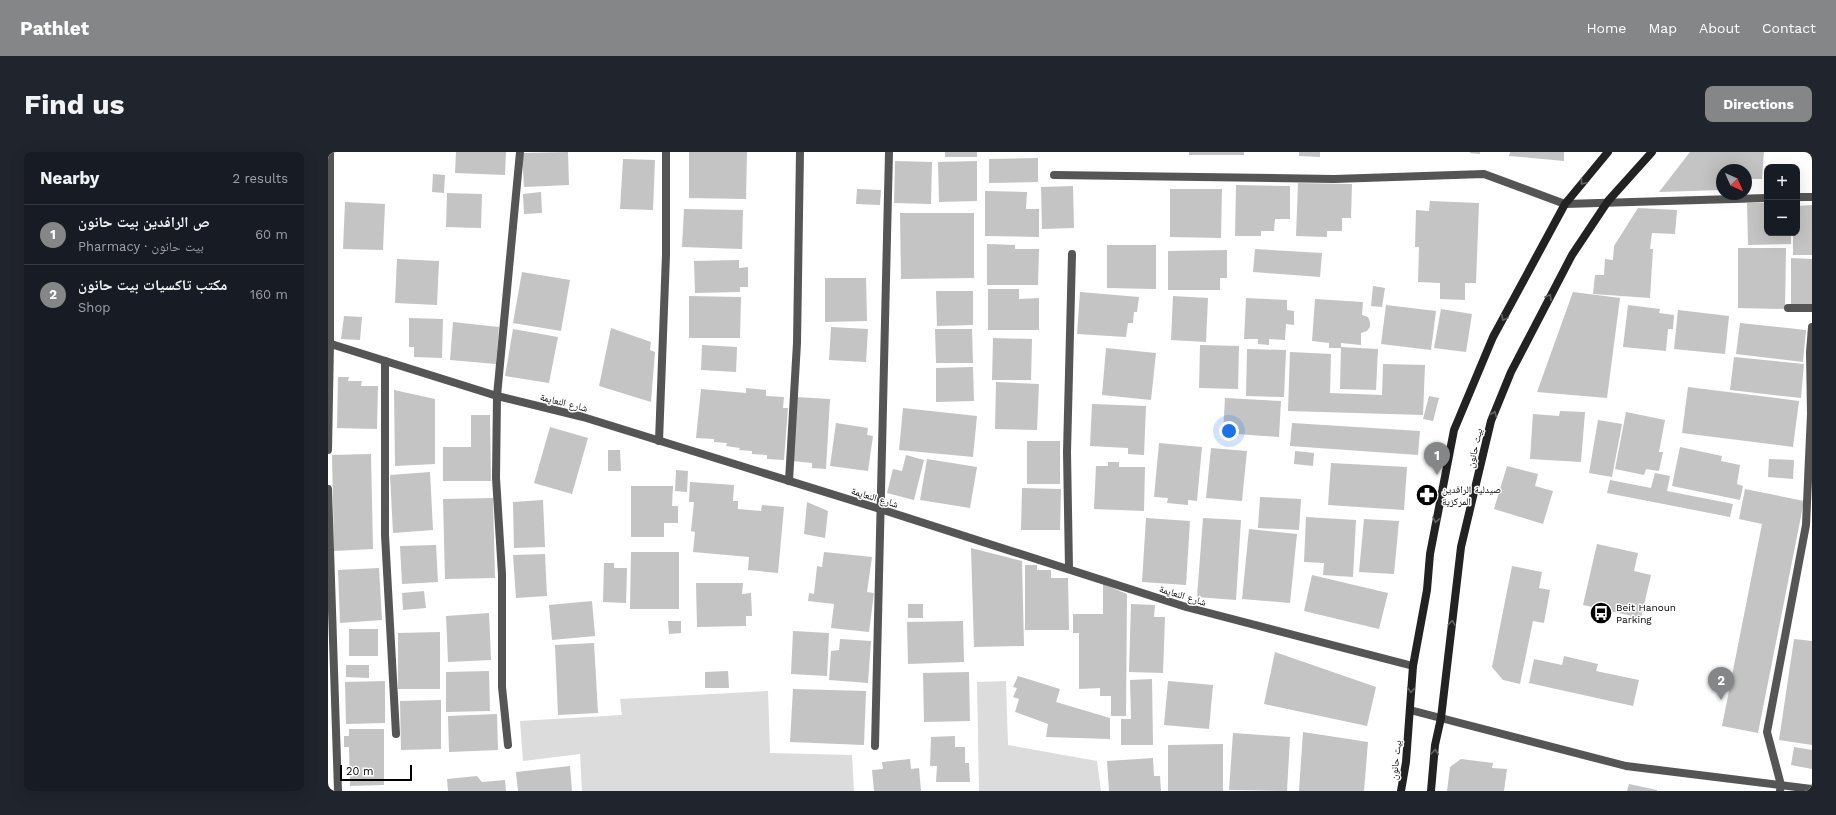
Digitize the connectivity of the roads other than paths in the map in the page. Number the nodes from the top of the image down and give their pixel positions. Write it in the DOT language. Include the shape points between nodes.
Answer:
graph roads {
  1 [pos="330,152"];
  2 [pos="520,152"];
  3 [pos="666,152"];
  4 [pos="800,152"];
  5 [pos="889,152"];
  6 [pos="1608,152"];
  7 [pos="1652,152"];
  8 [pos="1054,175"];
  9 [pos="1812,197"];
  10 [pos="1764,198"];
  11 [pos="1800,198"];
  12 [pos="1608,201"];
  13 [pos="1565,204"];
  14 [pos="1072,254"];
  15 [pos="1788,308"];
  16 [pos="1812,308"];
  17 [pos="1812,327"];
  18 [pos="329,344"];
  19 [pos="1811,352"];
  20 [pos="385,361"];
  21 [pos="497,396"];
  22 [pos="1812,414"];
  23 [pos="660,441"];
  24 [pos="328,450"];
  25 [pos="790,481"];
  26 [pos="328,489"];
  27 [pos="880,509"];
  28 [pos="1809,525"];
  29 [pos="1069,569"];
  30 [pos="1413,666"];
  31 [pos="1410,710"];
  32 [pos="1441,718"];
  33 [pos="396,734"];
  34 [pos="508,745"];
  35 [pos="875,746"];
  36 [pos="1780,788"];
  37 [pos="1812,789"];
  38 [pos="338,791"];
  39 [pos="1402,791"];
  40 [pos="1431,791"];
  1 -- 18 [label="street"];
  2 -- 21 [label="street"];
  3 -- 23 [label="street" via="666,255"];
  4 -- 25 [label="street" via="797,343"];
  5 -- 27 [label="street"];
  6 -- 13 [label="main road, بيت حانون, one-way"];
  7 -- 12 [label="main road, بيت حانون"];
  8 -- 13 [label="street" via="1334,179 1484,174"];
  9 -- 11 [label="street"];
  10 -- 12 [label="street"];
  12 -- 13 [label="street"];
  32 -- 12 [label="main road, بيت حانون, one-way" via="1461,547 1491,421 1511,372 1544,307 1572,255"];
  13 -- 30 [label="main road, بيت حانون, one-way" via="1493,337 1454,430 1430,554 1427,590"];
  14 -- 29 [label="street" via="1067,452"];
  15 -- 16 [label="street"];
  17 -- 19 [label="street"];
  18 -- 20 [label="street, شارع النعايمة"];
  18 -- 24 [label="street"];
  19 -- 22 [label="street"];
  20 -- 21 [label="street, شارع النعايمة"];
  20 -- 33 [label="street" via="385,534"];
  21 -- 23 [label="street, شارع النعايمة" via="583,417"];
  21 -- 34 [label="street" via="496,478 502,574 502,687"];
  22 -- 28 [label="street"];
  23 -- 25 [label="street, شارع النعايمة"];
  25 -- 27 [label="street, شارع النعايمة"];
  26 -- 38 [label="street"];
  27 -- 29 [label="street, شارع النعايمة"];
  27 -- 35 [label="street"];
  28 -- 36 [label="street" via="1767,732"];
  29 -- 30 [label="street, شارع النعايمة" via="1186,606"];
  30 -- 31 [label="main road, بيت حانون, one-way"];
  31 -- 32 [label="street"];
  31 -- 39 [label="main road, بيت حانون"];
  32 -- 36 [label="street" via="1626,766"];
  40 -- 32 [label="main road, بيت حانون, one-way" via="1435,746"];
  36 -- 37 [label="street"];
}
